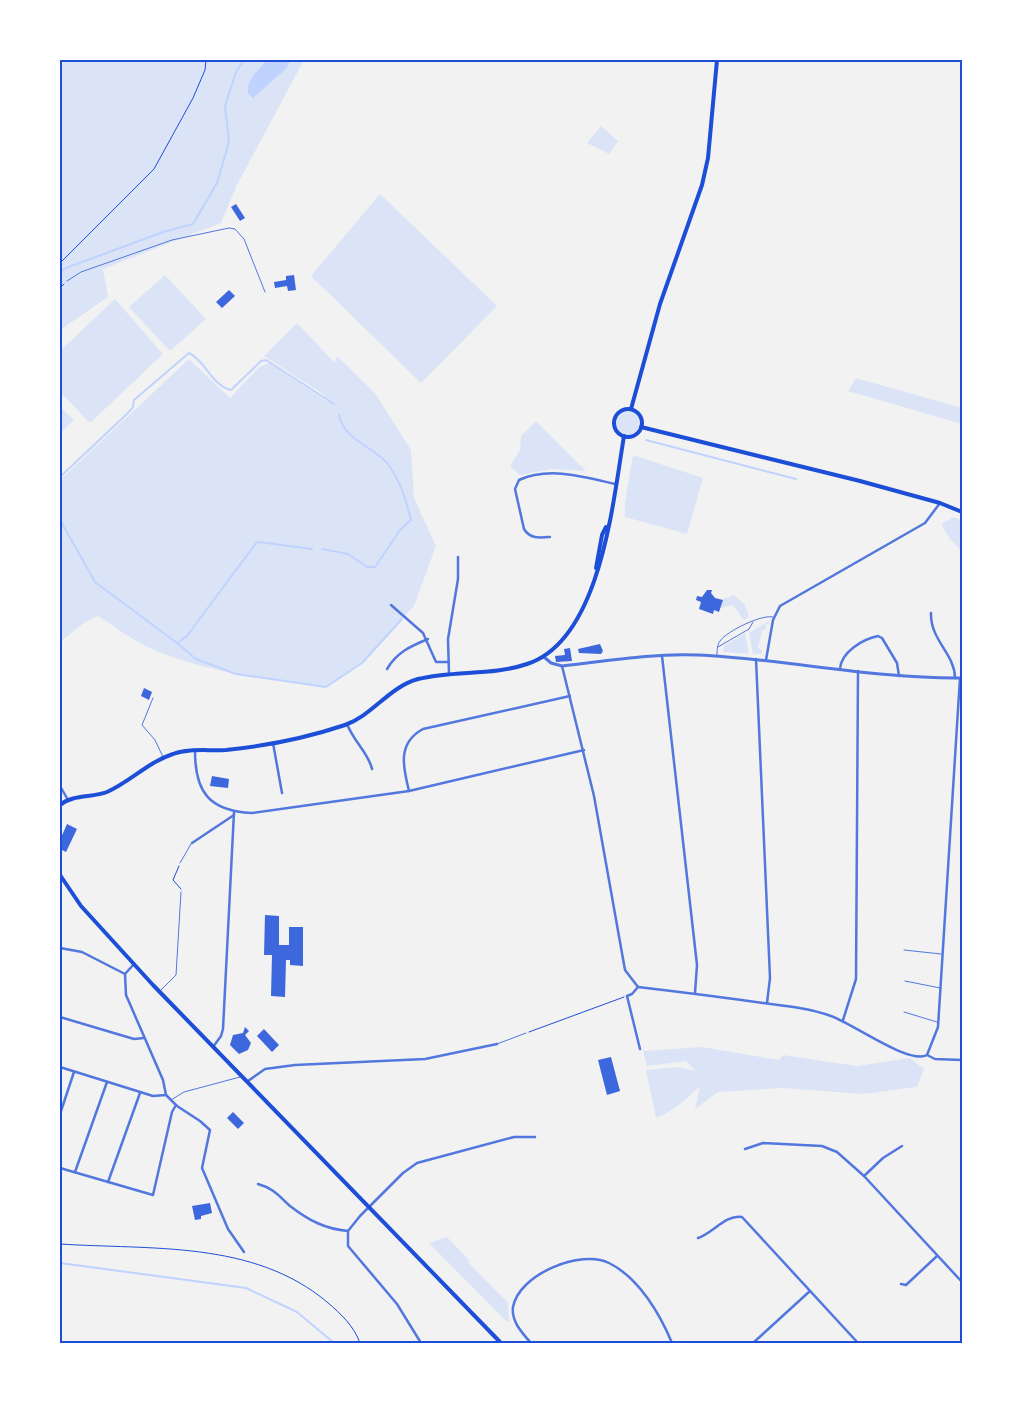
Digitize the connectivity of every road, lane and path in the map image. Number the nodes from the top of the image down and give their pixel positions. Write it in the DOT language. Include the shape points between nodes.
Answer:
graph roads {
  1 [pos="206,60"];
  2 [pos="717,60"];
  3 [pos="60,263"];
  4 [pos="66,281"];
  5 [pos="60,288"];
  6 [pos="265,292"];
  7 [pos="631,409"];
  8 [pos="641,427"];
  9 [pos="624,436"];
  10 [pos="616,484"];
  11 [pos="940,503"];
  12 [pos="962,512"];
  13 [pos="550,537"];
  14 [pos="458,558"];
  15 [pos="391,605"];
  16 [pos="931,613"];
  17 [pos="774,617"];
  18 [pos="753,622"];
  19 [pos="428,640"];
  20 [pos="718,647"];
  21 [pos="662,656"];
  22 [pos="717,656"];
  23 [pos="544,657"];
  24 [pos="756,659"];
  25 [pos="766,660"];
  26 [pos="449,662"];
  27 [pos="562,666"];
  28 [pos="387,669"];
  29 [pos="840,669"];
  30 [pos="858,671"];
  31 [pos="449,675"];
  32 [pos="899,676"];
  33 [pos="956,678"];
  34 [pos="961,678"];
  35 [pos="570,696"];
  36 [pos="153,698"];
  37 [pos="347,724"];
  38 [pos="273,743"];
  39 [pos="584,750"];
  40 [pos="195,751"];
  41 [pos="164,758"];
  42 [pos="372,770"];
  43 [pos="60,786"];
  44 [pos="409,791"];
  45 [pos="282,792"];
  46 [pos="68,800"];
  47 [pos="60,806"];
  48 [pos="234,813"];
  49 [pos="192,843"];
  50 [pos="180,863"];
  51 [pos="60,876"];
  52 [pos="181,892"];
  53 [pos="60,948"];
  54 [pos="904,950"];
  55 [pos="942,954"];
  56 [pos="134,964"];
  57 [pos="125,974"];
  58 [pos="905,981"];
  59 [pos="638,987"];
  60 [pos="941,988"];
  61 [pos="159,991"];
  62 [pos="695,993"];
  63 [pos="627,996"];
  64 [pos="767,1003"];
  65 [pos="904,1012"];
  66 [pos="60,1017"];
  67 [pos="844,1020"];
  68 [pos="938,1022"];
  69 [pos="526,1033"];
  70 [pos="144,1038"];
  71 [pos="497,1044"];
  72 [pos="213,1047"];
  73 [pos="640,1049"];
  74 [pos="926,1056"];
  75 [pos="962,1060"];
  76 [pos="60,1067"];
  77 [pos="74,1072"];
  78 [pos="242,1077"];
  79 [pos="107,1082"];
  80 [pos="247,1082"];
  81 [pos="140,1093"];
  82 [pos="166,1095"];
  83 [pos="171,1100"];
  84 [pos="176,1105"];
  85 [pos="60,1114"];
  86 [pos="535,1137"];
  87 [pos="902,1146"];
  88 [pos="745,1149"];
  89 [pos="60,1168"];
  90 [pos="75,1172"];
  91 [pos="864,1176"];
  92 [pos="108,1182"];
  93 [pos="258,1184"];
  94 [pos="368,1208"];
  95 [pos="348,1231"];
  96 [pos="698,1238"];
  97 [pos="60,1244"];
  98 [pos="244,1252"];
  99 [pos="937,1256"];
  100 [pos="962,1282"];
  101 [pos="901,1284"];
  102 [pos="810,1291"];
  103 [pos="360,1343"];
  104 [pos="421,1343"];
  105 [pos="501,1343"];
  106 [pos="531,1343"];
  107 [pos="672,1343"];
  108 [pos="753,1343"];
  109 [pos="858,1343"];
  1 -- 3 [label="path" via="194,98 154,169"];
  2 -- 7 [label="main road" via="708,158 702,185 660,304"];
  4 -- 5 [label="path"];
  4 -- 6 [label="lane" via="81,272 172,240 229,228 244,238"];
  7 -- 8 [label="main road" via="641,418"];
  7 -- 9 [label="main road" via="622,410 614,420 617,432"];
  8 -- 9 [label="main road" via="636,434"];
  8 -- 11 [label="main road"];
  9 -- 10 [label="main road"];
  10 -- 13 [label="street" via="560,473 539,474 519,480 515,489 524,529 534,538"];
  10 -- 23 [label="main road" via="596,578 574,622"];
  11 -- 12 [label="main road"];
  11 -- 17 [label="street" via="925,523 782,605"];
  14 -- 26 [label="street" via="458,579 448,640"];
  15 -- 19 [label="street" via="417,626"];
  16 -- 33 [label="street" via="930,626 954,668"];
  17 -- 18 [label="lane" via="764,616"];
  17 -- 25 [label="street"];
  18 -- 20 [label="lane" via="749,629"];
  18 -- 20 [label="lane" via="724,637"];
  19 -- 26 [label="street" via="436,662"];
  19 -- 28 [label="street" via="401,652"];
  20 -- 22 [label="lane"];
  21 -- 22 [label="street"];
  21 -- 27 [label="street"];
  21 -- 62 [label="street" via="697,965"];
  22 -- 24 [label="street"];
  23 -- 27 [label="street"];
  23 -- 31 [label="main road" via="508,669"];
  24 -- 25 [label="street"];
  24 -- 64 [label="street" via="770,978"];
  25 -- 29 [label="street"];
  26 -- 31 [label="street"];
  27 -- 35 [label="street"];
  29 -- 30 [label="street"];
  29 -- 32 [label="street" via="846,653 878,636 897,663"];
  30 -- 32 [label="street"];
  30 -- 67 [label="street" via="856,979"];
  31 -- 37 [label="main road" via="403,685"];
  32 -- 33 [label="street"];
  33 -- 34 [label="street"];
  34 -- 55 [label="street"];
  35 -- 39 [label="street"];
  35 -- 44 [label="street" via="414,733 404,747 403,755"];
  36 -- 41 [label="lane" via="142,725"];
  37 -- 38 [label="main road"];
  37 -- 42 [label="street" via="352,738 370,759"];
  38 -- 40 [label="main road"];
  38 -- 45 [label="street"];
  39 -- 44 [label="street"];
  39 -- 59 [label="street" via="625,970"];
  40 -- 41 [label="main road"];
  40 -- 48 [label="street" via="197,777 202,790 212,802"];
  41 -- 46 [label="main road" via="116,788"];
  43 -- 46 [label="street"];
  44 -- 48 [label="street"];
  46 -- 47 [label="main road"];
  48 -- 49 [label="street"];
  48 -- 72 [label="street" via="223,1029"];
  49 -- 50 [label="lane"];
  50 -- 52 [label="path" via="173,880 181,887"];
  51 -- 56 [label="main road" via="81,906"];
  52 -- 61 [label="lane" via="176,975"];
  53 -- 57 [label="street" via="82,952"];
  54 -- 55 [label="lane"];
  55 -- 60 [label="street"];
  56 -- 57 [label="street"];
  56 -- 61 [label="main road"];
  57 -- 70 [label="street" via="126,995"];
  58 -- 60 [label="lane"];
  59 -- 62 [label="street"];
  59 -- 63 [label="street"];
  60 -- 68 [label="street"];
  61 -- 72 [label="main road"];
  62 -- 64 [label="street"];
  63 -- 69 [label="path"];
  63 -- 73 [label="street"];
  64 -- 67 [label="street"];
  65 -- 68 [label="lane"];
  66 -- 70 [label="street" via="134,1039"];
  67 -- 74 [label="street" via="898,1051 920,1058"];
  68 -- 74 [label="street"];
  69 -- 71 [label="lane"];
  70 -- 82 [label="street" via="163,1080"];
  71 -- 80 [label="street" via="425,1059 265,1069"];
  72 -- 78 [label="main road"];
  74 -- 75 [label="street"];
  76 -- 77 [label="street"];
  77 -- 79 [label="street"];
  77 -- 85 [label="street"];
  78 -- 80 [label="main road"];
  78 -- 83 [label="lane" via="184,1092"];
  79 -- 81 [label="street"];
  79 -- 90 [label="street"];
  80 -- 94 [label="main road"];
  81 -- 82 [label="street"];
  81 -- 92 [label="street"];
  82 -- 83 [label="street"];
  83 -- 84 [label="street"];
  84 -- 92 [label="street" via="153,1195"];
  84 -- 98 [label="street" via="210,1130 202,1168 228,1229"];
  86 -- 94 [label="street" via="514,1137 420,1162 403,1173"];
  87 -- 91 [label="street"];
  88 -- 91 [label="street" via="763,1143 822,1146 843,1156"];
  89 -- 90 [label="street"];
  90 -- 92 [label="street"];
  91 -- 99 [label="street"];
  93 -- 95 [label="street" via="273,1189 289,1205 318,1224"];
  94 -- 95 [label="street"];
  94 -- 105 [label="main road"];
  95 -- 104 [label="street" via="348,1246 397,1304"];
  96 -- 102 [label="street" via="709,1235 730,1217 742,1217"];
  97 -- 103 [label="path" via="182,1250 247,1259 308,1286 337,1310 355,1330"];
  99 -- 100 [label="street"];
  99 -- 101 [label="street" via="906,1285"];
  102 -- 108 [label="street"];
  102 -- 109 [label="street"];
  106 -- 107 [label="street" via="517,1326 513,1307 519,1294 532,1281 566,1262 589,1259 609,1263 630,1279 650,1303"];
}
